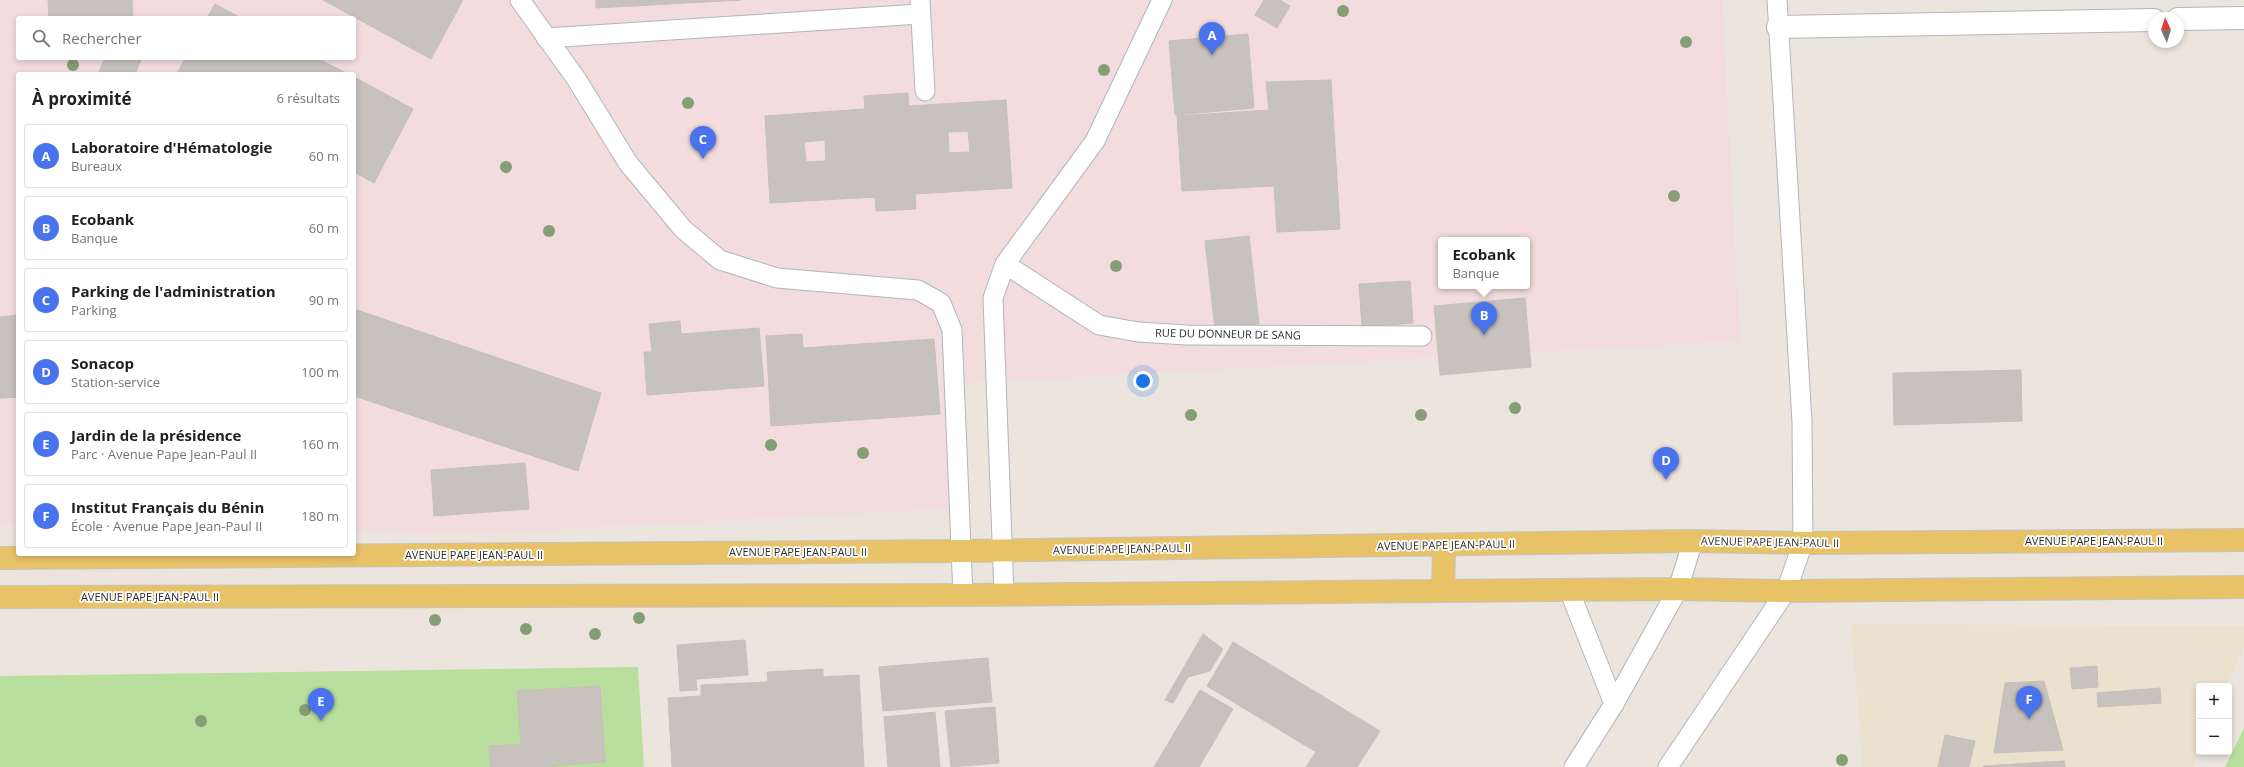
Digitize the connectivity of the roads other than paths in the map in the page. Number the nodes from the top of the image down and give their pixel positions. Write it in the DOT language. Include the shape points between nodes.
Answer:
graph roads {
  1 [pos="520,0"];
  2 [pos="1162,0"];
  3 [pos="1777,0"];
  4 [pos="920,7"];
  5 [pos="2244,18"];
  6 [pos="2184,19"];
  7 [pos="2148,20"];
  8 [pos="1778,28"];
  9 [pos="546,38"];
  10 [pos="925,91"];
  11 [pos="1005,264"];
  12 [pos="1422,336"];
  13 [pos="2244,540"];
  14 [pos="1693,541"];
  15 [pos="1803,543"];
  16 [pos="1444,545"];
  17 [pos="962,551"];
  18 [pos="1004,551"];
  19 [pos="356,555"];
  20 [pos="275,556"];
  21 [pos="0,558"];
  22 [pos="2244,587"];
  23 [pos="1678,589"];
  24 [pos="1569,590"];
  25 [pos="1444,591"];
  26 [pos="1786,591"];
  27 [pos="1004,594"];
  28 [pos="963,595"];
  29 [pos="0,597"];
  30 [pos="1614,704"];
  31 [pos="1574,767"];
  32 [pos="1668,767"];
  1 -- 9 [label="lane"];
  2 -- 11 [label="lane" via="1095,141"];
  3 -- 8 [label="lane"];
  4 -- 9 [label="lane"];
  4 -- 10 [label="lane"];
  5 -- 6 [label="street"];
  7 -- 8 [label="street"];
  8 -- 15 [label="lane" via="1802,422"];
  9 -- 17 [label="lane" via="576,80 628,163 683,229 720,260 777,278 918,290 941,303 952,330"];
  11 -- 12 [label="lane, RUE DU DONNEUR DE SANG" via="1099,325 1138,332 1187,335"];
  11 -- 18 [label="lane" via="993,298"];
  13 -- 15 [label="main road, AVENUE PAPE JEAN-PAUL II"];
  14 -- 15 [label="main road, AVENUE PAPE JEAN-PAUL II"];
  14 -- 16 [label="main road, AVENUE PAPE JEAN-PAUL II"];
  14 -- 23 [label="lane"];
  15 -- 26 [label="lane"];
  16 -- 18 [label="main road, AVENUE PAPE JEAN-PAUL II"];
  16 -- 25 [label="main road"];
  17 -- 18 [label="main road, AVENUE PAPE JEAN-PAUL II"];
  17 -- 19 [label="main road, AVENUE PAPE JEAN-PAUL II"];
  17 -- 28 [label="lane"];
  18 -- 27 [label="lane"];
  20 -- 21 [label="main road, AVENUE PAPE JEAN-PAUL II"];
  22 -- 26 [label="main road, AVENUE PAPE JEAN-PAUL II"];
  23 -- 24 [label="main road, AVENUE PAPE JEAN-PAUL II"];
  23 -- 26 [label="main road, AVENUE PAPE JEAN-PAUL II"];
  23 -- 30 [label="lane"];
  24 -- 25 [label="main road, AVENUE PAPE JEAN-PAUL II"];
  24 -- 30 [label="lane"];
  25 -- 27 [label="main road, AVENUE PAPE JEAN-PAUL II"];
  26 -- 32 [label="lane"];
  27 -- 28 [label="main road, AVENUE PAPE JEAN-PAUL II"];
  28 -- 29 [label="main road, AVENUE PAPE JEAN-PAUL II"];
  30 -- 31 [label="lane"];
}
